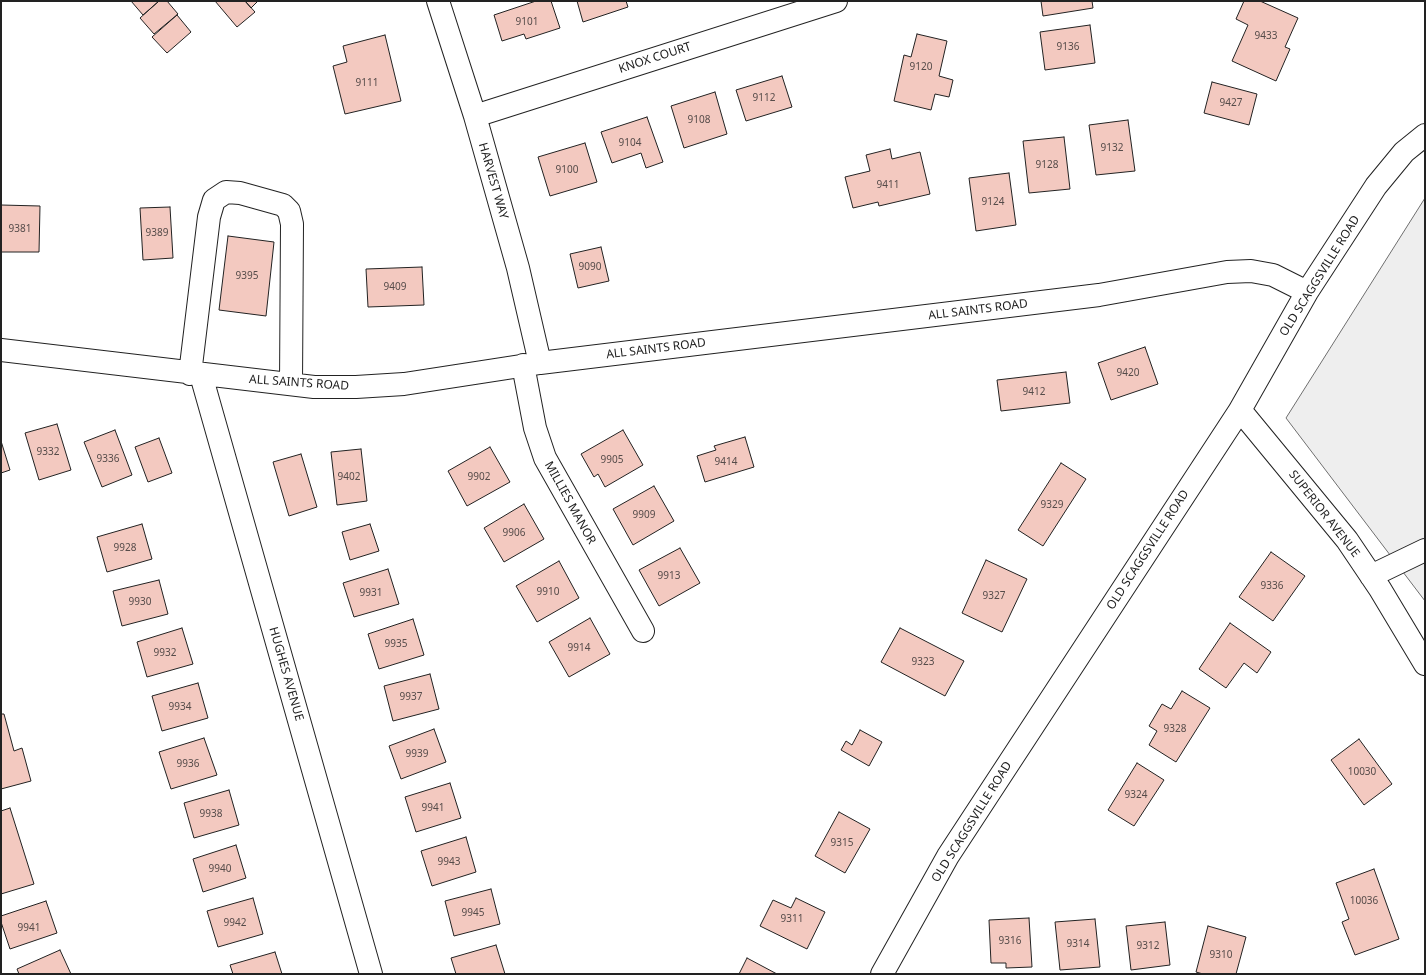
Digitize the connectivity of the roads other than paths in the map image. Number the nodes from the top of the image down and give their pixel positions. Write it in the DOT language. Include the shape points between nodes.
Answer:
graph roads {
  1 [pos="438,1"];
  2 [pos="836,1"];
  3 [pos="475,116"];
  4 [pos="1425,135"];
  5 [pos="1307,292"];
  6 [pos="1,350"];
  7 [pos="532,364"];
  8 [pos="196,374"];
  9 [pos="291,384"];
  10 [pos="1240,410"];
  11 [pos="1425,550"];
  12 [pos="1371,576"];
  13 [pos="643,631"];
  14 [pos="1424,662"];
  15 [pos="371,974"];
  16 [pos="882,974"];
  1 -- 3 [label="street, HARVEST WAY"];
  2 -- 3 [label="street, KNOX COURT"];
  3 -- 7 [label="street, HARVEST WAY" via="518,268"];
  4 -- 5 [label="street, OLD SCAGGSVILLE ROAD" via="1404,152 1376,186"];
  5 -- 7 [label="street, ALL SAINTS ROAD" via="1273,276 1251,271 1227,272 1099,295"];
  5 -- 10 [label="street, OLD SCAGGSVILLE ROAD"];
  6 -- 8 [label="street, ALL SAINTS ROAD"];
  7 -- 9 [label="street, ALL SAINTS ROAD" via="404,384 314,387"];
  7 -- 13 [label="street, MILLIES MANOR" via="534,428 545,458"];
  8 -- 9 [label="street, ALL SAINTS ROAD"];
  8 -- 9 [label="street" via="209,217 214,200 226,192 240,193 283,205 289,211 292,224"];
  8 -- 15 [label="street, HUGHES AVENUE"];
  10 -- 12 [label="street, SUPERIOR AVENUE" via="1347,540"];
  10 -- 16 [label="street, OLD SCAGGSVILLE ROAD" via="948,856"];
  11 -- 12 [label="street"];
  12 -- 14 [label="street, SUPERIOR AVENUE"];
}
